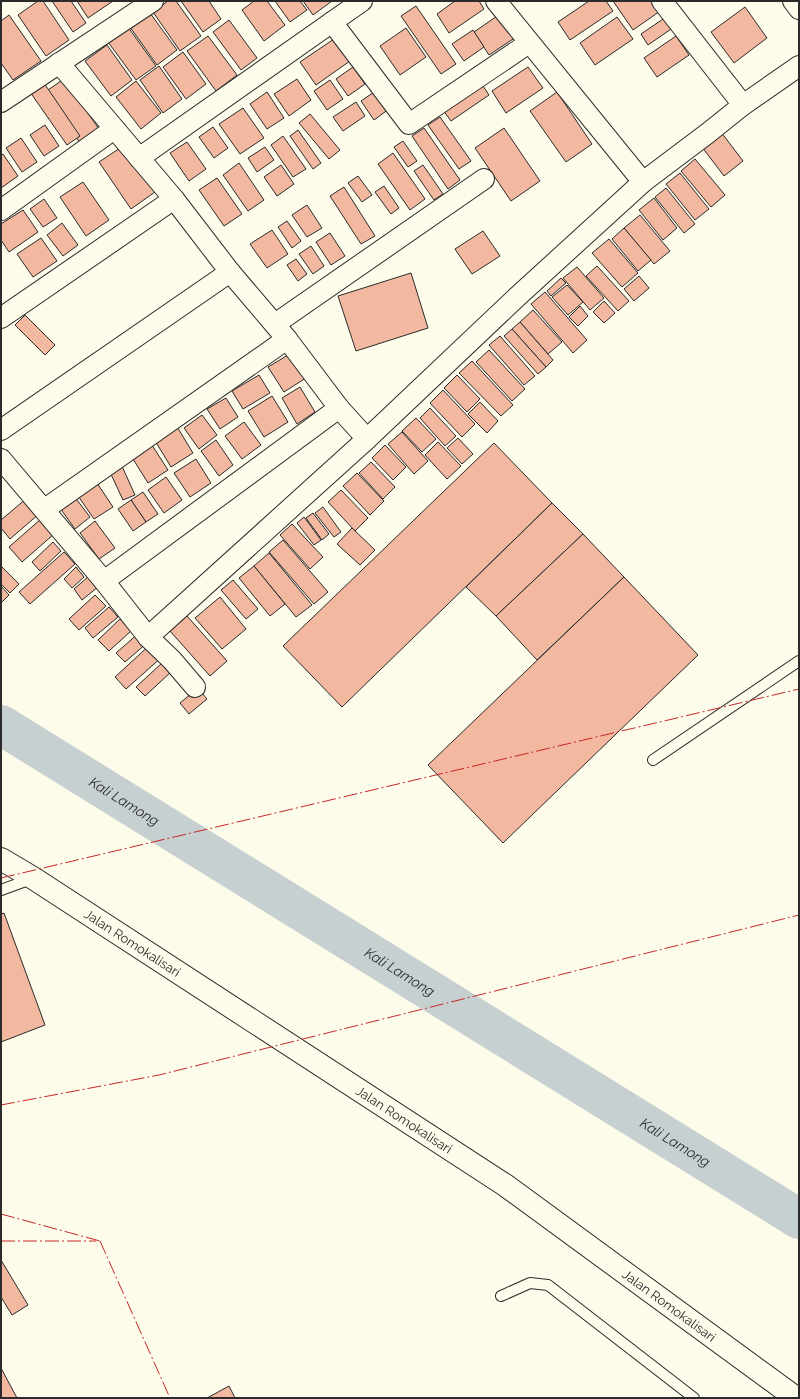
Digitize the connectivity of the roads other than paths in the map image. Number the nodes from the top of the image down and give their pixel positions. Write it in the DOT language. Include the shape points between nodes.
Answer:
graph roads {
  1 [pos="152,1"];
  2 [pos="362,1"];
  3 [pos="496,1"];
  4 [pos="662,1"];
  5 [pos="793,1"];
  6 [pos="799,9"];
  7 [pos="332,22"];
  8 [pos="529,43"];
  9 [pos="59,63"];
  10 [pos="799,66"];
  11 [pos="1,102"];
  12 [pos="743,105"];
  13 [pos="114,129"];
  14 [pos="139,158"];
  15 [pos="484,180"];
  16 [pos="643,182"];
  17 [pos="174,199"];
  18 [pos="1,210"];
  19 [pos="230,272"];
  20 [pos="1,318"];
  21 [pos="281,332"];
  22 [pos="339,408"];
  23 [pos="1,430"];
  24 [pos="367,439"];
  25 [pos="1,459"];
  26 [pos="45,509"];
  27 [pos="104,581"];
  28 [pos="148,636"];
  29 [pos="799,661"];
  30 [pos="195,687"];
  31 [pos="653,760"];
  32 [pos="1,859"];
  33 [pos="33,878"];
  34 [pos="1,890"];
  35 [pos="501,1296"];
  36 [pos="694,1398"];
  37 [pos="796,1398"];
  1 -- 9 [label="street"];
  2 -- 7 [label="street"];
  3 -- 8 [label="street"];
  4 -- 12 [label="street"];
  5 -- 6 [label="street"];
  7 -- 8 [label="street" via="408,124"];
  7 -- 14 [label="street"];
  8 -- 16 [label="street"];
  9 -- 11 [label="street"];
  9 -- 13 [label="street"];
  10 -- 12 [label="street"];
  12 -- 16 [label="street"];
  13 -- 14 [label="street"];
  13 -- 18 [label="street"];
  14 -- 17 [label="street"];
  15 -- 21 [label="street"];
  16 -- 24 [label="street"];
  17 -- 19 [label="street"];
  17 -- 20 [label="street"];
  19 -- 21 [label="street"];
  19 -- 23 [label="street"];
  21 -- 22 [label="street"];
  21 -- 26 [label="street"];
  22 -- 24 [label="street"];
  22 -- 27 [label="street"];
  24 -- 28 [label="street"];
  25 -- 26 [label="street"];
  26 -- 27 [label="street"];
  27 -- 28 [label="street"];
  28 -- 30 [label="street"];
  29 -- 31 [label="lane"];
  32 -- 33 [label="street, Jalan Romokalisari"];
  33 -- 34 [label="lane"];
  33 -- 37 [label="street, Jalan Romokalisari" via="506,1185"];
  35 -- 36 [label="lane" via="530,1283 548,1285"];
}
